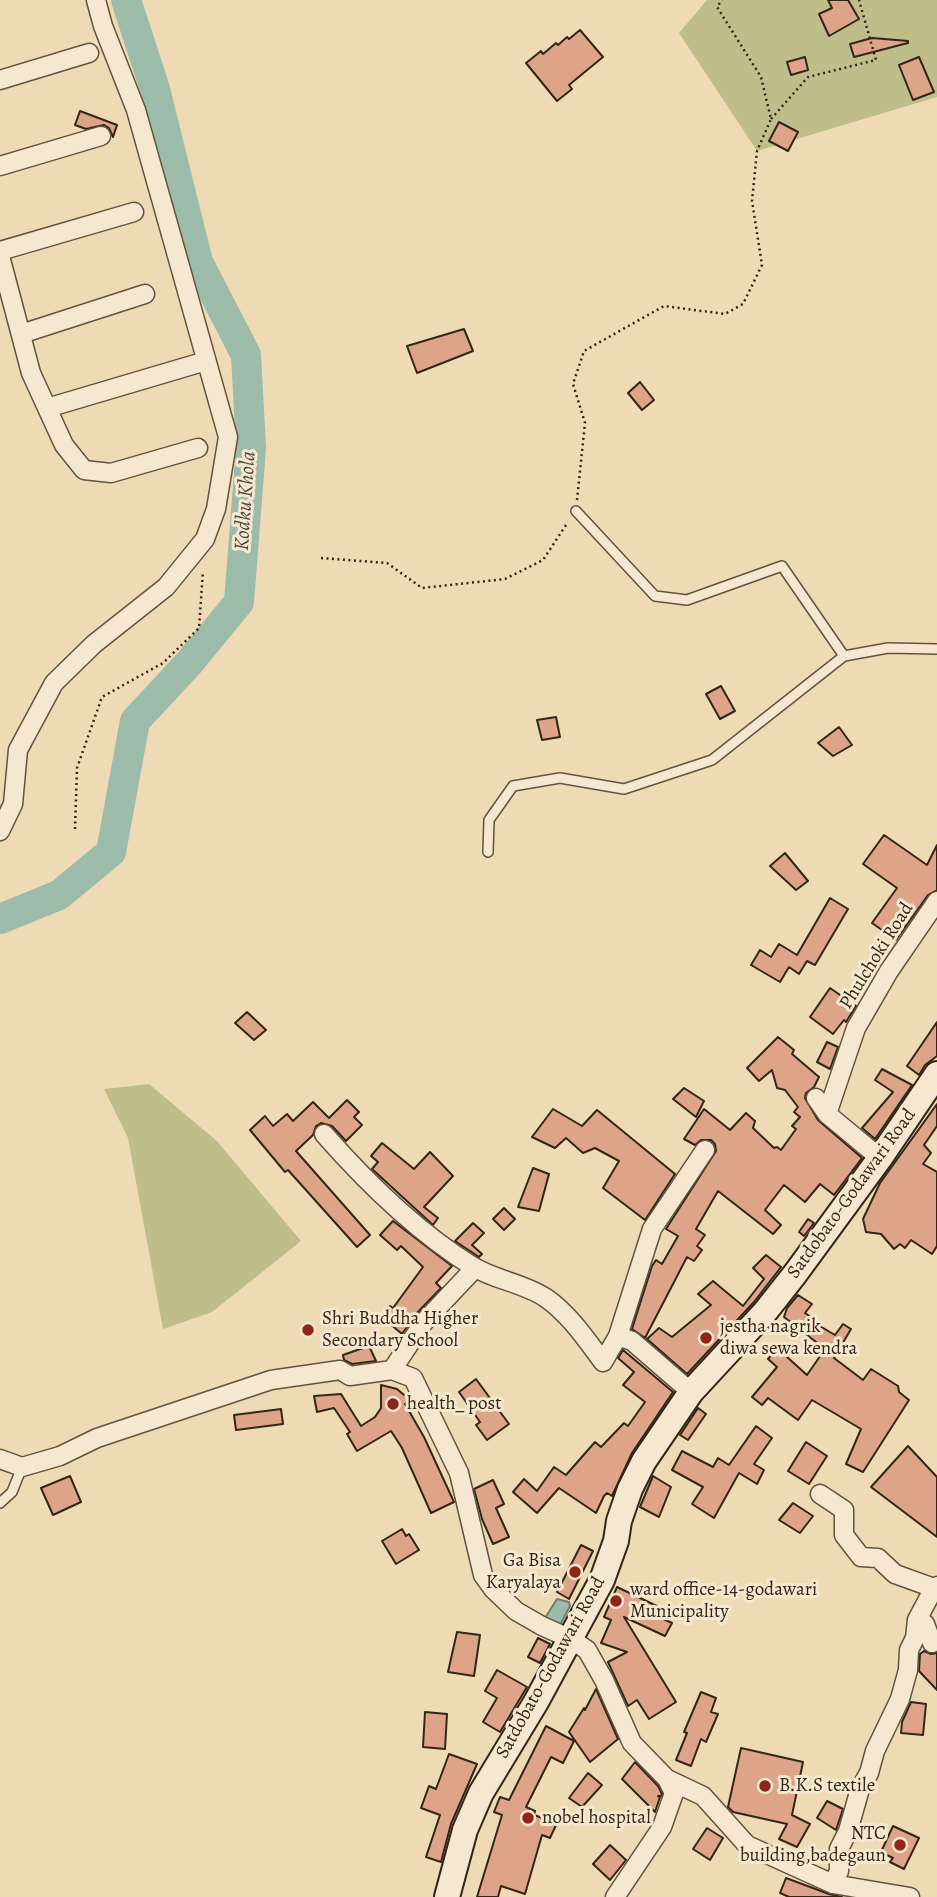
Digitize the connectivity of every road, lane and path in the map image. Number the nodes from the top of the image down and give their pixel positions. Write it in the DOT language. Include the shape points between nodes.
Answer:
graph roads {
  1 [pos="96,0"];
  2 [pos="722,0"];
  3 [pos="859,0"];
  4 [pos="89,53"];
  5 [pos="0,79"];
  6 [pos="771,119"];
  7 [pos="101,136"];
  8 [pos="0,166"];
  9 [pos="134,212"];
  10 [pos="0,254"];
  11 [pos="145,294"];
  12 [pos="21,334"];
  13 [pos="206,361"];
  14 [pos="47,408"];
  15 [pos="198,448"];
  16 [pos="576,511"];
  17 [pos="205,539"];
  18 [pos="321,558"];
  19 [pos="937,649"];
  20 [pos="844,656"];
  21 [pos="75,829"];
  22 [pos="0,831"];
  23 [pos="488,852"];
  24 [pos="937,901"];
  25 [pos="937,1074"];
  26 [pos="817,1098"];
  27 [pos="827,1114"];
  28 [pos="324,1134"];
  29 [pos="705,1150"];
  30 [pos="880,1158"];
  31 [pos="475,1268"];
  32 [pos="618,1336"];
  33 [pos="391,1370"];
  34 [pos="691,1392"];
  35 [pos="0,1460"];
  36 [pos="22,1467"];
  37 [pos="820,1494"];
  38 [pos="0,1503"];
  39 [pos="935,1587"];
  40 [pos="917,1620"];
  41 [pos="571,1639"];
  42 [pos="932,1643"];
  43 [pos="667,1779"];
  44 [pos="838,1888"];
  45 [pos="447,1897"];
  46 [pos="615,1897"];
  47 [pos="910,1897"];
  1 -- 13 [label="street" via="136,110"];
  2 -- 6 [label="path" via="717,7 761,77"];
  3 -- 6 [label="path" via="876,60 807,77"];
  4 -- 5 [label="street"];
  6 -- 16 [label="path" via="757,151 752,201 762,265 744,304 725,314 664,306 584,351 573,384 585,423"];
  7 -- 8 [label="street"];
  9 -- 10 [label="street"];
  10 -- 12 [label="street"];
  11 -- 12 [label="street"];
  12 -- 14 [label="street"];
  13 -- 14 [label="street"];
  13 -- 17 [label="street" via="228,438 216,509"];
  14 -- 15 [label="street" via="64,445 84,470 111,472"];
  16 -- 18 [label="path" via="543,560 505,579 422,588 387,564"];
  16 -- 20 [label="lane" via="655,596 687,600 782,566"];
  17 -- 21 [label="path" via="198,628 163,663 102,697 77,768"];
  17 -- 22 [label="street" via="166,587 94,644 54,683 18,750 13,804"];
  19 -- 20 [label="lane" via="888,648"];
  20 -- 23 [label="lane" via="712,760 624,789 560,778 513,786 489,820"];
  24 -- 27 [label="street, Phulchoki Road" via="888,971 856,1028"];
  25 -- 30 [label="street, Satdobato-Godawari Road"];
  26 -- 27 [label="street"];
  27 -- 30 [label="street"];
  28 -- 31 [label="street" via="360,1175"];
  29 -- 32 [label="street" via="652,1230"];
  30 -- 34 [label="street, Satdobato-Godawari Road" via="765,1312"];
  31 -- 32 [label="street" via="545,1297 603,1362"];
  31 -- 33 [label="street" via="424,1322"];
  32 -- 34 [label="street" via="632,1341"];
  33 -- 36 [label="street" via="350,1376 340,1370 271,1380"];
  33 -- 41 [label="street" via="414,1378 459,1473 483,1575 516,1611"];
  34 -- 41 [label="street, Satdobato-Godawari Road" via="649,1452 630,1489 602,1580"];
  35 -- 36 [label="street"];
  36 -- 38 [label="lane" via="12,1492"];
  37 -- 39 [label="street" via="844,1510 844,1535 861,1557 878,1558 895,1574"];
  39 -- 40 [label="street"];
  40 -- 42 [label="street" via="925,1624"];
  40 -- 44 [label="street" via="900,1699 875,1751 839,1849"];
  41 -- 43 [label="street" via="587,1650 632,1743"];
  41 -- 45 [label="street, Satdobato-Godawari Road" via="481,1793 465,1830"];
  43 -- 44 [label="street" via="703,1797 747,1845"];
  43 -- 46 [label="street" via="674,1793 662,1827"];
  44 -- 47 [label="street"];
}
